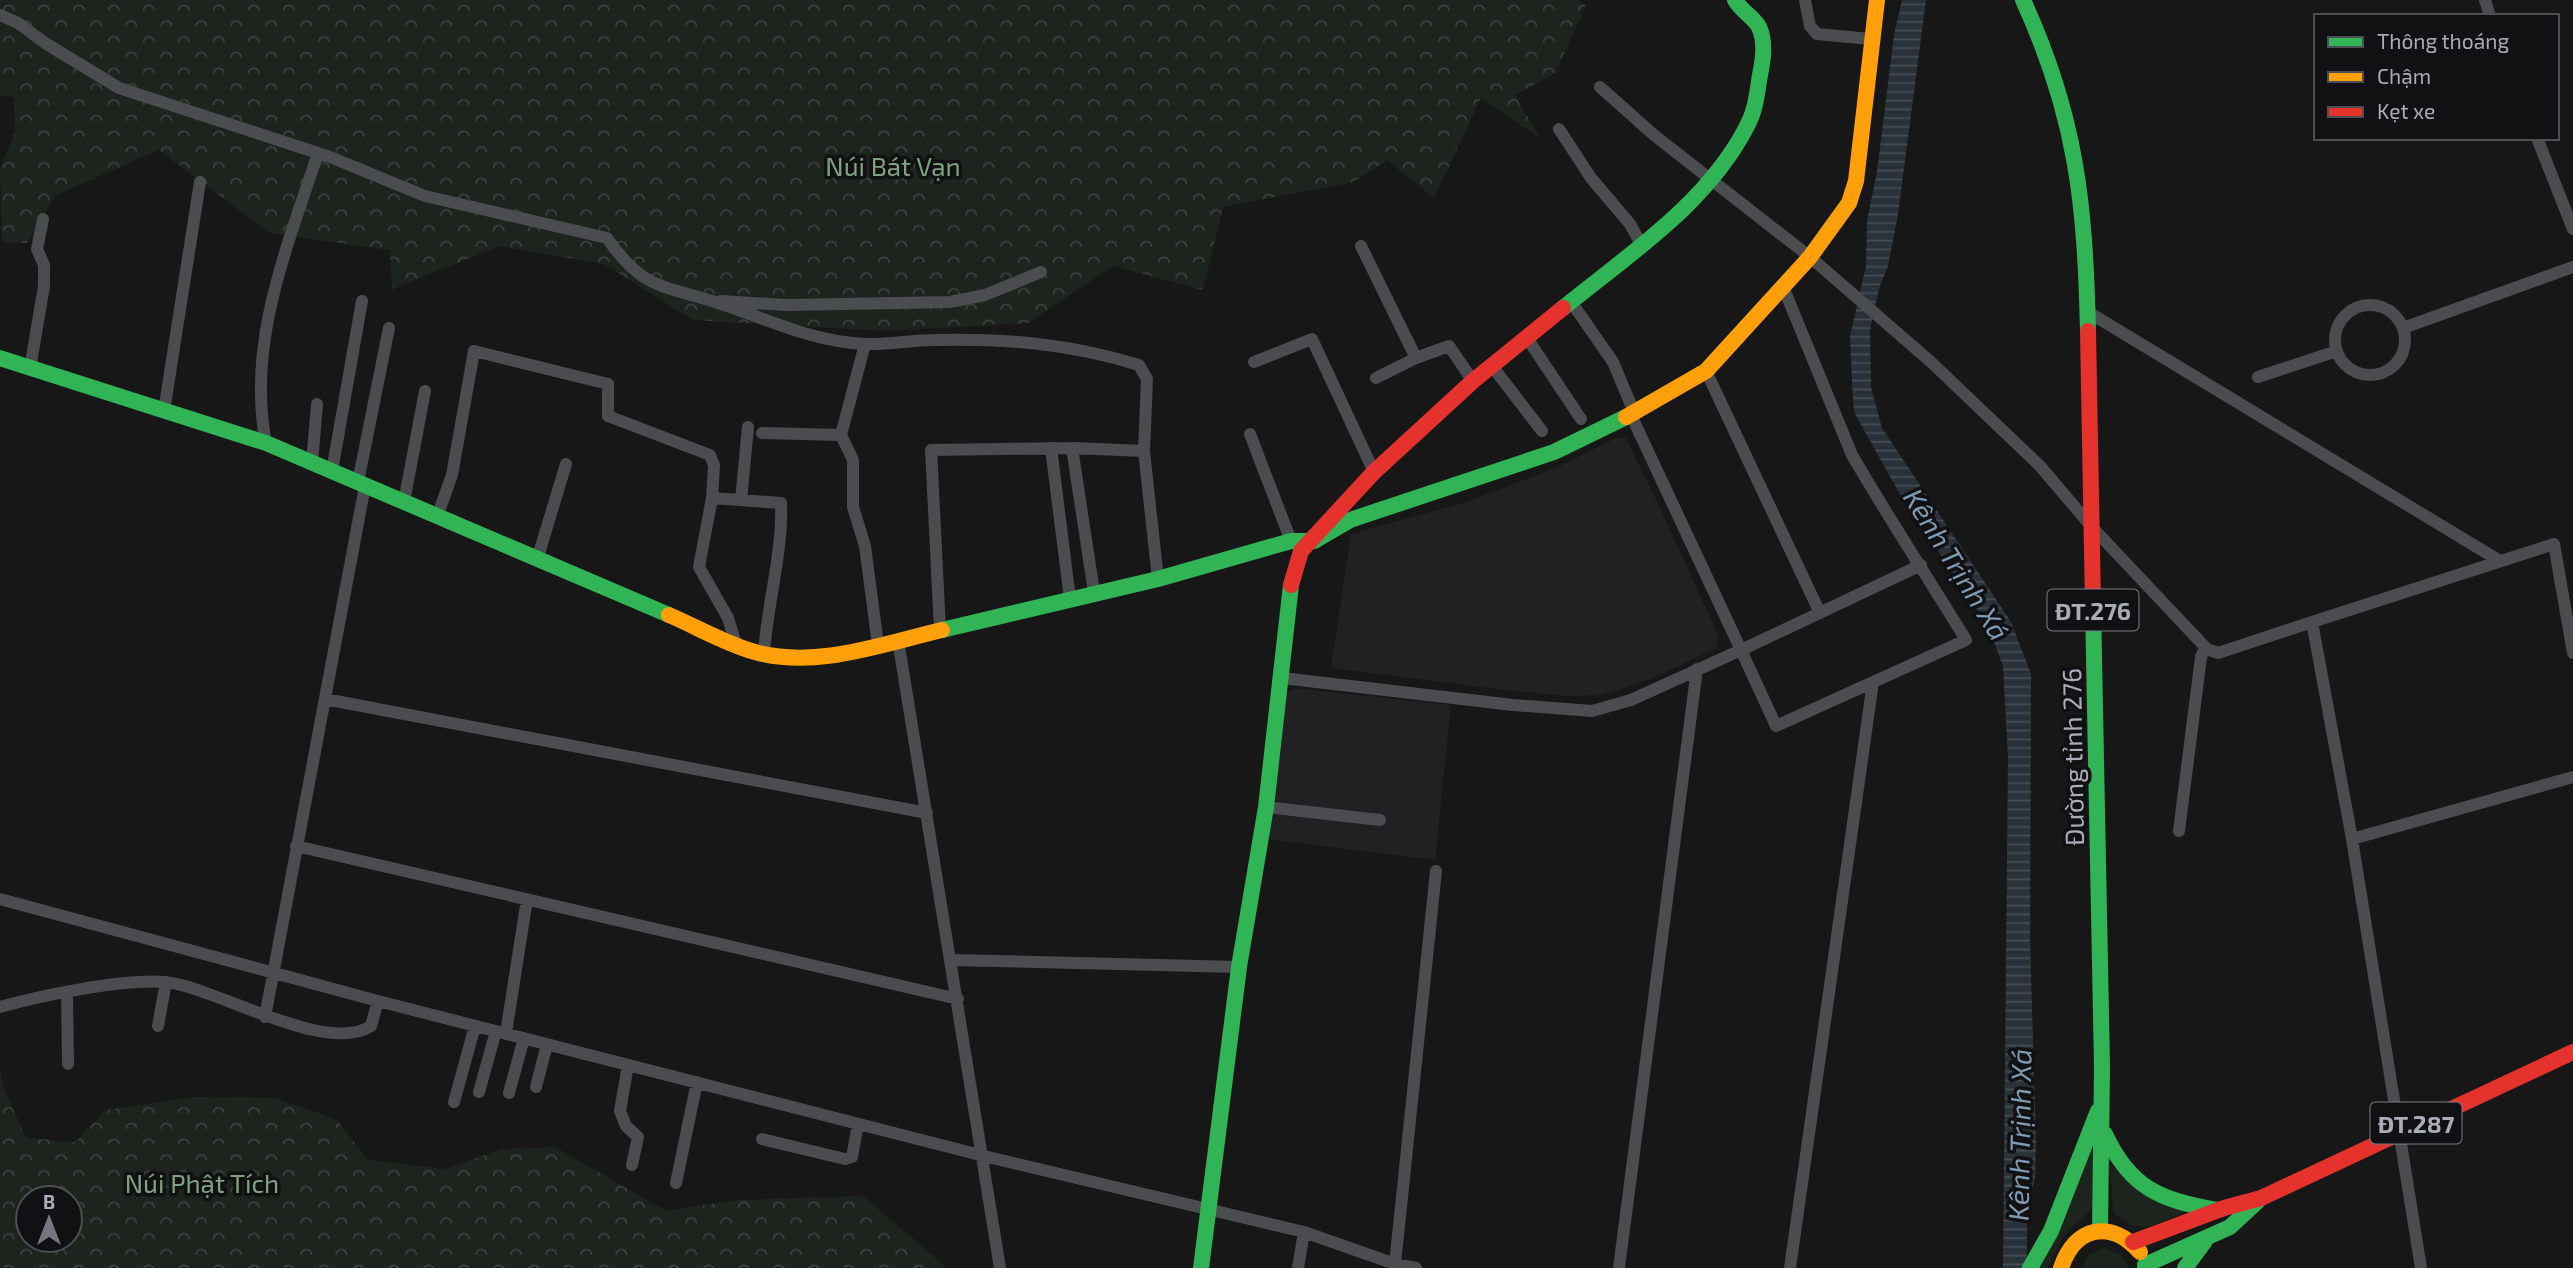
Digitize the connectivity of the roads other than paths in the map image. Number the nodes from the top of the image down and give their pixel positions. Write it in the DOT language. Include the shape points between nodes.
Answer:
graph roads {
  1 [pos="1735,0"];
  2 [pos="1805,0"];
  3 [pos="1877,0"];
  4 [pos="2023,0"];
  5 [pos="0,15"];
  6 [pos="1870,39"];
  7 [pos="1600,86"];
  8 [pos="1559,129"];
  9 [pos="2538,140"];
  10 [pos="318,153"];
  11 [pos="1711,180"];
  12 [pos="200,182"];
  13 [pos="43,219"];
  14 [pos="2573,229"];
  15 [pos="1641,244"];
  16 [pos="1362,246"];
  17 [pos="1810,257"];
  18 [pos="2573,267"];
  19 [pos="1041,272"];
  20 [pos="1784,289"];
  21 [pos="362,301"];
  22 [pos="714,302"];
  23 [pos="1572,303"];
  24 [pos="2088,312"];
  25 [pos="389,328"];
  26 [pos="2403,328"];
  27 [pos="1527,338"];
  28 [pos="865,344"];
  29 [pos="2337,351"];
  30 [pos="0,358"];
  31 [pos="1416,358"];
  32 [pos="1254,362"];
  33 [pos="1492,366"];
  34 [pos="30,369"];
  35 [pos="1706,371"];
  36 [pos="2258,377"];
  37 [pos="1376,379"];
  38 [pos="1473,381"];
  39 [pos="425,391"];
  40 [pos="317,404"];
  41 [pos="164,411"];
  42 [pos="1633,414"];
  43 [pos="1581,419"];
  44 [pos="748,427"];
  45 [pos="1542,431"];
  46 [pos="762,433"];
  47 [pos="1250,434"];
  48 [pos="841,435"];
  49 [pos="266,443"];
  50 [pos="1051,448"];
  51 [pos="1072,448"];
  52 [pos="1144,451"];
  53 [pos="312,463"];
  54 [pos="566,464"];
  55 [pos="332,471"];
  56 [pos="1374,472"];
  57 [pos="361,484"];
  58 [pos="712,498"];
  59 [pos="741,500"];
  60 [pos="404,502"];
  61 [pos="437,517"];
  62 [pos="2091,526"];
  63 [pos="1291,541"];
  64 [pos="1309,542"];
  65 [pos="537,560"];
  66 [pos="2500,561"];
  67 [pos="1921,565"];
  68 [pos="1157,579"];
  69 [pos="1094,592"];
  70 [pos="1070,599"];
  71 [pos="1819,613"];
  72 [pos="2312,622"];
  73 [pos="940,630"];
  74 [pos="898,640"];
  75 [pos="736,644"];
  76 [pos="878,645"];
  77 [pos="2205,648"];
  78 [pos="1741,649"];
  79 [pos="764,653"];
  80 [pos="2573,653"];
  81 [pos="1698,669"];
  82 [pos="1282,678"];
  83 [pos="1873,682"];
  84 [pos="325,699"];
  85 [pos="2573,777"];
  86 [pos="1266,807"];
  87 [pos="927,813"];
  88 [pos="1380,820"];
  89 [pos="2179,831"];
  90 [pos="2352,839"];
  91 [pos="296,846"];
  92 [pos="1436,871"];
  93 [pos="0,899"];
  94 [pos="527,899"];
  95 [pos="952,960"];
  96 [pos="1239,967"];
  97 [pos="272,974"];
  98 [pos="166,982"];
  99 [pos="67,993"];
  100 [pos="958,999"];
  101 [pos="378,1001"];
  102 [pos="0,1007"];
  103 [pos="265,1017"];
  104 [pos="158,1026"];
  105 [pos="475,1026"];
  106 [pos="501,1032"];
  107 [pos="524,1038"];
  108 [pos="547,1044"];
  109 [pos="2573,1052"];
  110 [pos="68,1063"];
  111 [pos="628,1065"];
  112 [pos="697,1082"];
  113 [pos="536,1087"];
  114 [pos="480,1093"];
  115 [pos="509,1093"];
  116 [pos="2102,1100"];
  117 [pos="454,1102"];
  118 [pos="858,1124"];
  119 [pos="2102,1127"];
  120 [pos="2400,1130"];
  121 [pos="762,1139"];
  122 [pos="984,1156"];
  123 [pos="632,1164"];
  124 [pos="676,1183"];
  125 [pos="2261,1198"];
  126 [pos="1207,1208"];
  127 [pos="2218,1210"];
  128 [pos="2100,1230"];
  129 [pos="1304,1232"];
  130 [pos="2207,1237"];
  131 [pos="2133,1242"];
  132 [pos="1395,1264"];
  133 [pos="2145,1267"];
  134 [pos="1000,1268"];
  135 [pos="1201,1268"];
  136 [pos="1298,1268"];
  137 [pos="1416,1268"];
  138 [pos="1619,1268"];
  139 [pos="1790,1268"];
  140 [pos="2030,1268"];
  141 [pos="2061,1268"];
  142 [pos="2185,1268"];
  143 [pos="2421,1268"];
  1 -- 11 [label="main road" via="1759,26 1764,51 1747,127"];
  2 -- 6 [label="street" via="1810,26 1817,34"];
  3 -- 6 [label="main road"];
  4 -- 24 [label="main road, Đường tỉnh 276 / ĐT.276" via="2072,128 2086,233"];
  5 -- 10 [label="street" via="119,88"];
  6 -- 17 [label="main road" via="1853,191 1843,214"];
  7 -- 11 [label="street"];
  8 -- 15 [label="street"];
  9 -- 14 [label="street"];
  10 -- 22 [label="street" via="425,196 607,238 648,282"];
  10 -- 49 [label="street" via="273,290 264,348 261,419"];
  11 -- 15 [label="main road"];
  11 -- 17 [label="street"];
  12 -- 41 [label="street"];
  13 -- 34 [label="street" via="37,248 44,265 44,286"];
  15 -- 23 [label="main road"];
  16 -- 31 [label="street"];
  17 -- 20 [label="main road"];
  17 -- 62 [label="street" via="2040,466"];
  18 -- 26 [label="street"];
  19 -- 22 [label="street" via="985,295 950,302"];
  20 -- 35 [label="main road"];
  20 -- 67 [label="street" via="1852,454"];
  21 -- 55 [label="street"];
  22 -- 28 [label="street" via="790,331"];
  23 -- 27 [label="main road"];
  23 -- 42 [label="street" via="1613,362"];
  24 -- 62 [label="main road, Đường tỉnh 276 / ĐT.276"];
  24 -- 66 [label="street"];
  25 -- 57 [label="street"];
  26 -- 29 [label="street" via="2388,310 2377,306 2353,309 2337,327"];
  26 -- 29 [label="street" via="2404,350 2382,373 2360,374 2350,369"];
  27 -- 33 [label="main road"];
  27 -- 43 [label="street"];
  28 -- 48 [label="street"];
  28 -- 52 [label="street" via="1028,341 1088,350 1139,365 1147,379"];
  29 -- 36 [label="street"];
  30 -- 34 [label="main road"];
  31 -- 37 [label="street"];
  31 -- 38 [label="street" via="1449,346"];
  32 -- 56 [label="street" via="1312,339"];
  33 -- 38 [label="main road"];
  33 -- 45 [label="street"];
  34 -- 41 [label="main road"];
  35 -- 42 [label="main road"];
  35 -- 71 [label="street"];
  38 -- 56 [label="main road"];
  39 -- 60 [label="street"];
  40 -- 53 [label="street"];
  41 -- 49 [label="main road"];
  42 -- 64 [label="main road" via="1554,452 1350,520"];
  42 -- 78 [label="street"];
  44 -- 59 [label="street"];
  46 -- 48 [label="street"];
  47 -- 63 [label="street"];
  48 -- 76 [label="street" via="853,460 853,507 865,546"];
  49 -- 53 [label="main road"];
  50 -- 51 [label="street"];
  50 -- 70 [label="street"];
  50 -- 73 [label="street" via="931,450"];
  51 -- 52 [label="street"];
  51 -- 69 [label="street"];
  52 -- 68 [label="street"];
  53 -- 55 [label="main road"];
  54 -- 65 [label="street"];
  55 -- 57 [label="main road"];
  56 -- 64 [label="main road"];
  57 -- 60 [label="main road"];
  57 -- 84 [label="street"];
  58 -- 59 [label="street"];
  58 -- 61 [label="street" via="710,454 608,416 608,384 474,351 452,475"];
  58 -- 75 [label="street" via="699,567 728,618"];
  59 -- 79 [label="street" via="781,503"];
  60 -- 61 [label="main road"];
  61 -- 65 [label="main road"];
  62 -- 77 [label="street"];
  62 -- 116 [label="main road, Đường tỉnh 276 / ĐT.276"];
  63 -- 64 [label="main road"];
  63 -- 68 [label="main road"];
  64 -- 82 [label="main road" via="1301,551 1292,580"];
  65 -- 75 [label="main road"];
  66 -- 72 [label="street"];
  66 -- 80 [label="street" via="2554,544"];
  67 -- 71 [label="street"];
  67 -- 83 [label="street" via="1966,640"];
  68 -- 69 [label="main road"];
  69 -- 70 [label="main road"];
  70 -- 73 [label="main road"];
  71 -- 78 [label="street"];
  72 -- 77 [label="street" via="2218,653"];
  72 -- 90 [label="street"];
  73 -- 74 [label="main road"];
  74 -- 76 [label="main road"];
  74 -- 87 [label="street"];
  75 -- 79 [label="main road"];
  76 -- 79 [label="main road" via="832,656"];
  77 -- 89 [label="street"];
  78 -- 81 [label="street"];
  78 -- 83 [label="street" via="1776,726"];
  81 -- 82 [label="street" via="1615,706 1577,711"];
  81 -- 138 [label="street"];
  82 -- 86 [label="main road"];
  83 -- 139 [label="street"];
  84 -- 87 [label="street"];
  84 -- 91 [label="street"];
  85 -- 90 [label="street"];
  86 -- 88 [label="street"];
  86 -- 96 [label="main road"];
  87 -- 95 [label="street"];
  90 -- 120 [label="street"];
  91 -- 94 [label="street"];
  91 -- 97 [label="street"];
  92 -- 132 [label="street"];
  93 -- 97 [label="street"];
  94 -- 100 [label="street"];
  94 -- 106 [label="street"];
  95 -- 96 [label="street"];
  95 -- 100 [label="street"];
  96 -- 126 [label="main road"];
  97 -- 101 [label="street"];
  97 -- 103 [label="street"];
  98 -- 99 [label="street"];
  98 -- 103 [label="street"];
  98 -- 104 [label="street"];
  99 -- 102 [label="street"];
  99 -- 110 [label="street"];
  100 -- 122 [label="street"];
  101 -- 103 [label="street" via="371,1026 362,1032 339,1033"];
  101 -- 105 [label="street"];
  105 -- 106 [label="street"];
  105 -- 117 [label="street"];
  106 -- 107 [label="street"];
  106 -- 114 [label="street"];
  107 -- 108 [label="street"];
  107 -- 115 [label="street"];
  108 -- 111 [label="street"];
  108 -- 113 [label="street"];
  109 -- 120 [label="main road, ĐT.287"];
  111 -- 112 [label="street"];
  111 -- 123 [label="street" via="620,1111 626,1126 638,1137"];
  112 -- 118 [label="street"];
  112 -- 124 [label="street"];
  116 -- 119 [label="main road, Đường tỉnh 276 / ĐT.276"];
  116 -- 140 [label="main road" via="2051,1231"];
  118 -- 121 [label="street" via="852,1157 845,1159"];
  118 -- 122 [label="street"];
  119 -- 127 [label="main road" via="2115,1157 2142,1187 2161,1198"];
  119 -- 128 [label="main road, Đường tỉnh 276 / ĐT.276"];
  120 -- 125 [label="main road, ĐT.287"];
  120 -- 143 [label="street"];
  122 -- 126 [label="street"];
  122 -- 134 [label="street"];
  125 -- 127 [label="main road, ĐT.287"];
  125 -- 130 [label="main road, ĐT.287" via="2230,1227"];
  126 -- 129 [label="street"];
  126 -- 135 [label="main road"];
  127 -- 131 [label="main road, ĐT.287"];
  128 -- 131 [label="main road"];
  128 -- 141 [label="main road" via="2072,1244"];
  129 -- 132 [label="street"];
  129 -- 136 [label="street"];
  130 -- 133 [label="main road, ĐT.287"];
  130 -- 142 [label="main road"];
  131 -- 133 [label="main road"];
  132 -- 137 [label="street"];
}
